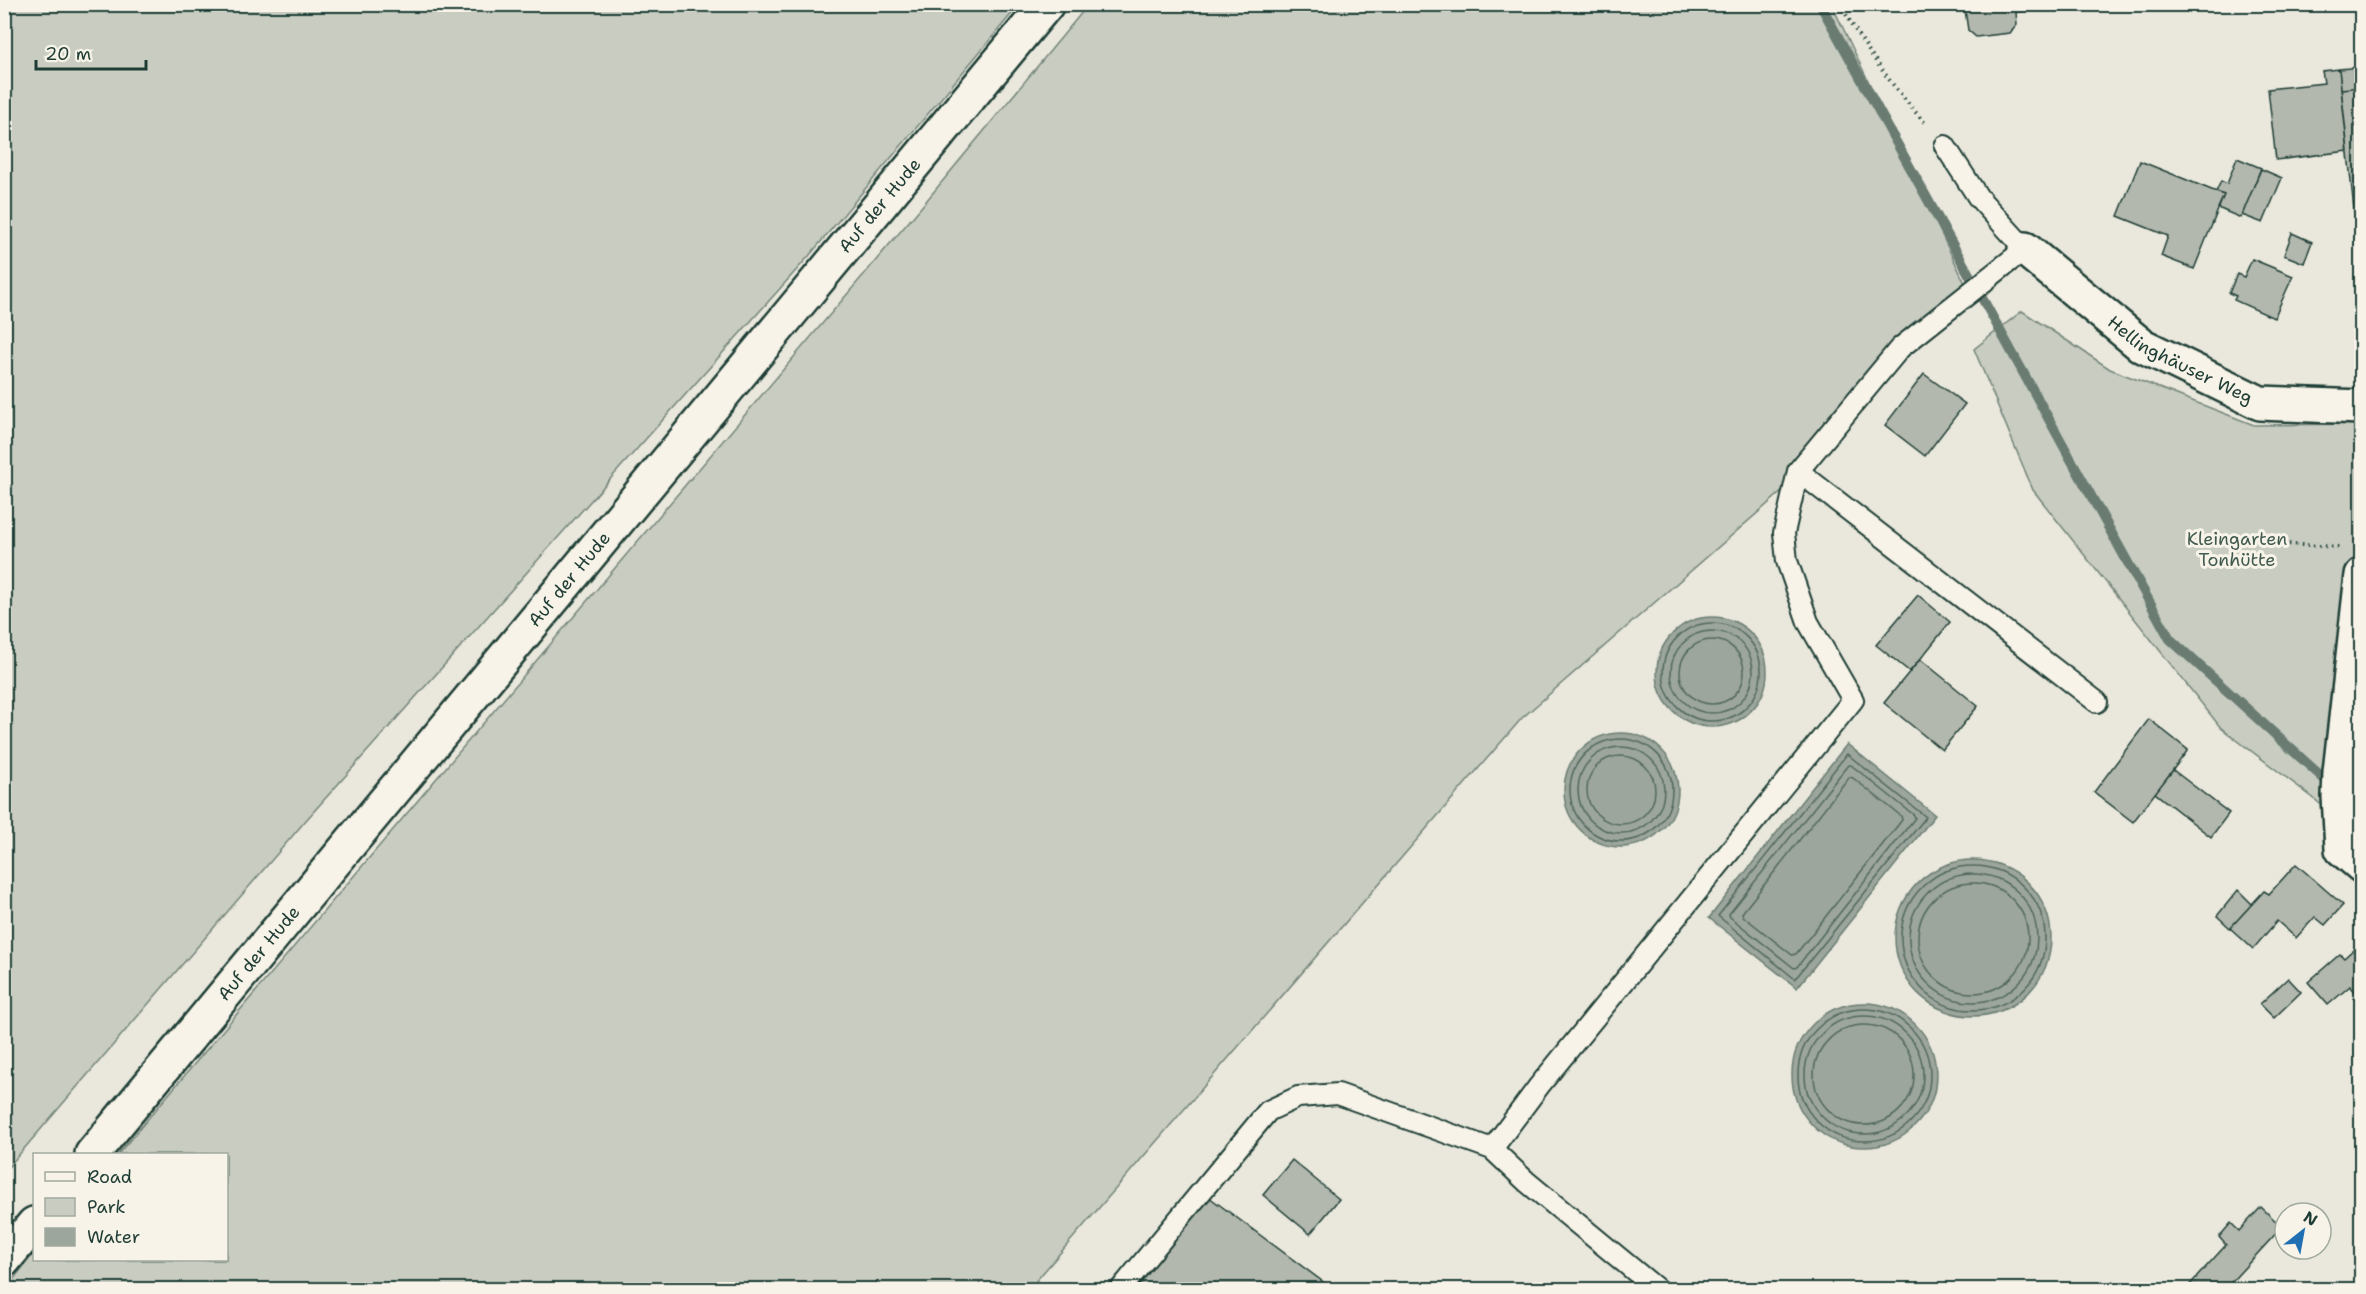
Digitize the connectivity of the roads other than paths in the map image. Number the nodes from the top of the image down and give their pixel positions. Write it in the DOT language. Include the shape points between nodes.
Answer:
graph roads {
  1 [pos="1047,4"];
  2 [pos="1946,146"];
  3 [pos="2025,249"];
  4 [pos="2361,407"];
  5 [pos="1798,471"];
  6 [pos="2356,561"];
  7 [pos="2097,702"];
  8 [pos="2361,866"];
  9 [pos="1492,1149"];
  10 [pos="94,1153"];
  11 [pos="33,1225"];
  12 [pos="4,1260"];
  13 [pos="1120,1290"];
  14 [pos="1658,1290"];
  1 -- 10 [label="street, Auf der Hude"];
  2 -- 3 [label="lane" via="1978,197"];
  3 -- 4 [label="street, Hellinghäuser Weg" via="2141,345 2260,403"];
  3 -- 5 [label="lane" via="1900,348"];
  5 -- 7 [label="lane"];
  5 -- 9 [label="lane" via="1784,533 1787,561 1808,621 1853,700"];
  6 -- 8 [label="street" via="2340,784 2342,849"];
  9 -- 13 [label="lane" via="1338,1094 1298,1097 1268,1111"];
  9 -- 14 [label="lane"];
  11 -- 12 [label="street"];
}
